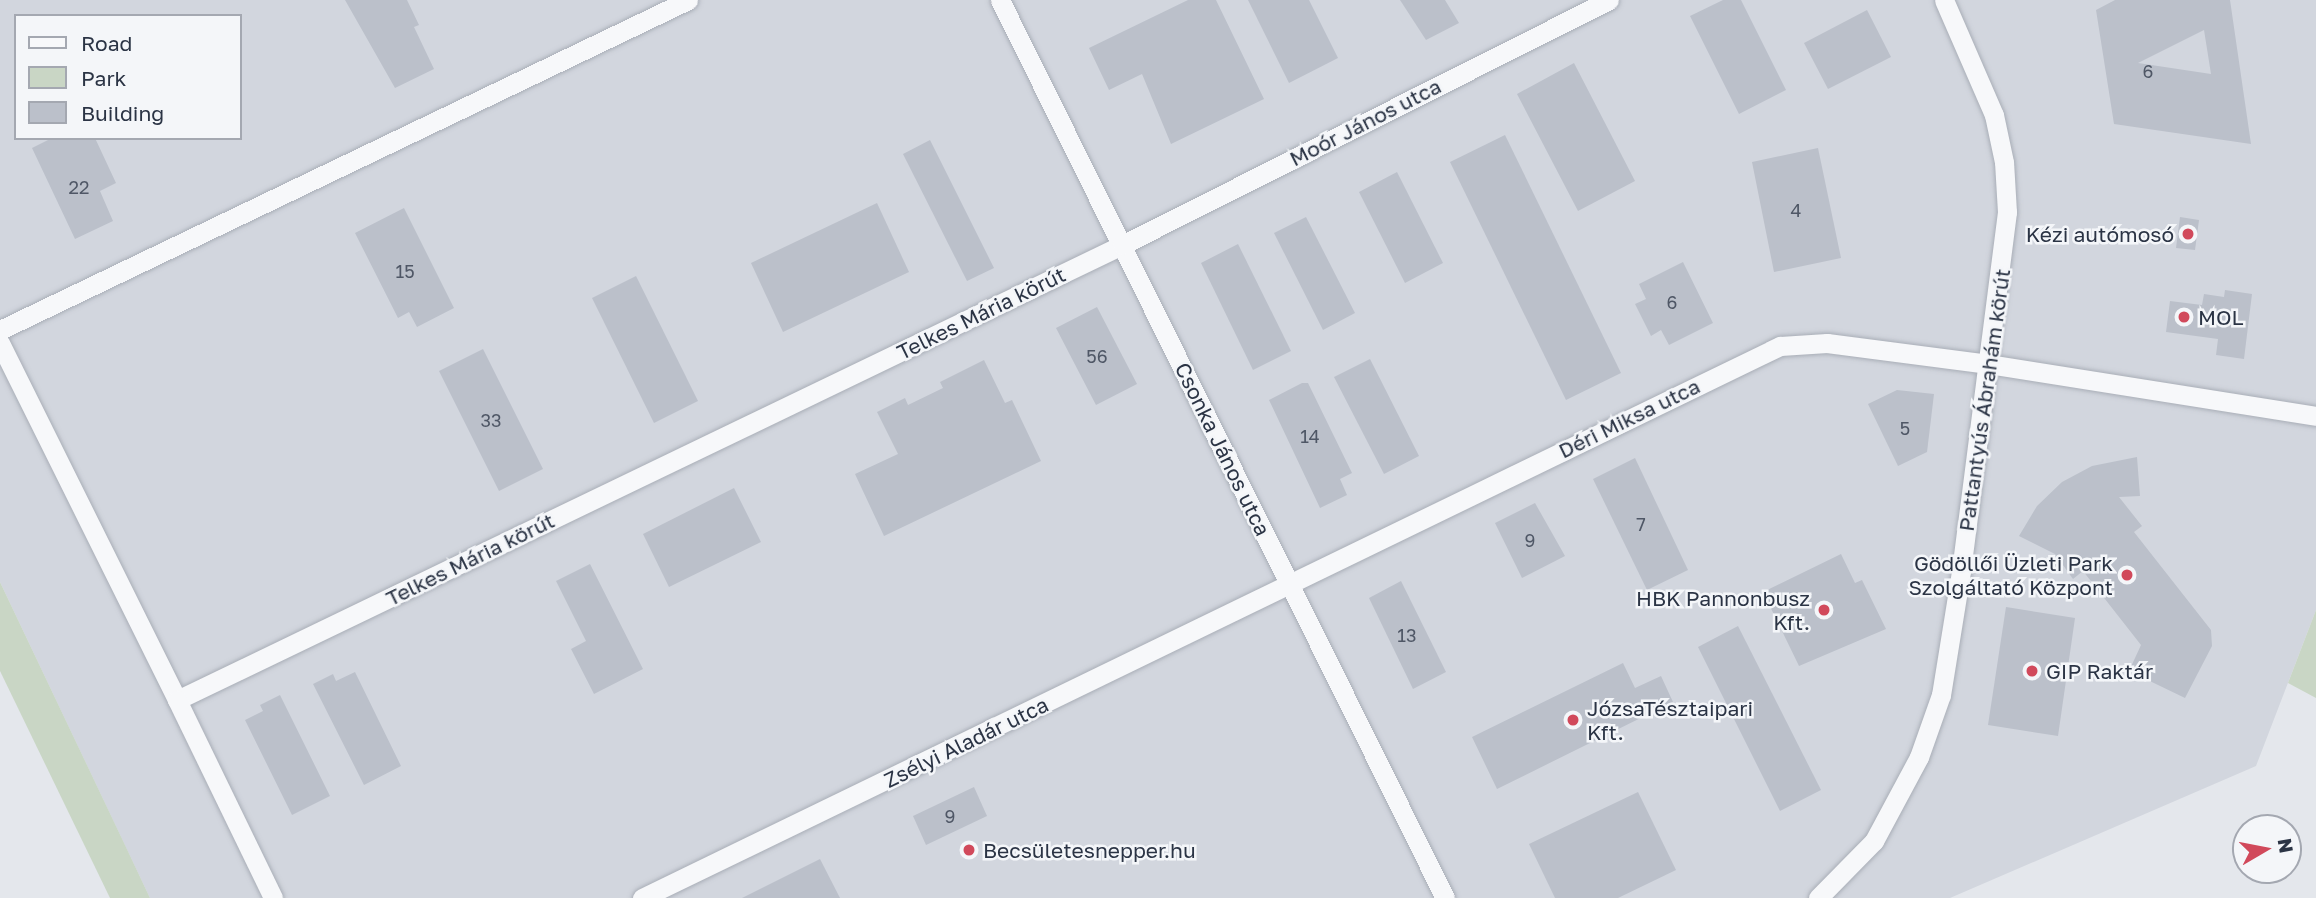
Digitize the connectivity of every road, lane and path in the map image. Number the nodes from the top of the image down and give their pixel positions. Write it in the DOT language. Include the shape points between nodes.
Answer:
graph roads {
  1 [pos="688,0"];
  2 [pos="1000,0"];
  3 [pos="1609,0"];
  4 [pos="1944,0"];
  5 [pos="1122,245"];
  6 [pos="0,330"];
  7 [pos="0,343"];
  8 [pos="1989,364"];
  9 [pos="2314,417"];
  10 [pos="1290,585"];
  11 [pos="177,700"];
  12 [pos="273,898"];
  13 [pos="642,898"];
  14 [pos="1445,898"];
  15 [pos="1818,898"];
  1 -- 6 [label="street"];
  2 -- 5 [label="street, Csonka János utca"];
  3 -- 5 [label="street, Moór János utca"];
  4 -- 8 [label="street, Pattantyús Ábrahám körút" via="1989,102 2004,162 2006,242"];
  5 -- 10 [label="street, Csonka János utca"];
  5 -- 11 [label="street, Telkes Mária körút"];
  7 -- 11 [label="street"];
  8 -- 9 [label="street, Déri Miksa utca"];
  8 -- 10 [label="street, Déri Miksa utca" via="1827,343 1780,346"];
  8 -- 15 [label="street, Pattantyús Ábrahám körút" via="1949,654 1932,726 1907,785 1874,841"];
  10 -- 13 [label="street, Zsélyi Aladár utca"];
  10 -- 14 [label="street, Csonka János utca"];
  11 -- 12 [label="street"];
}
